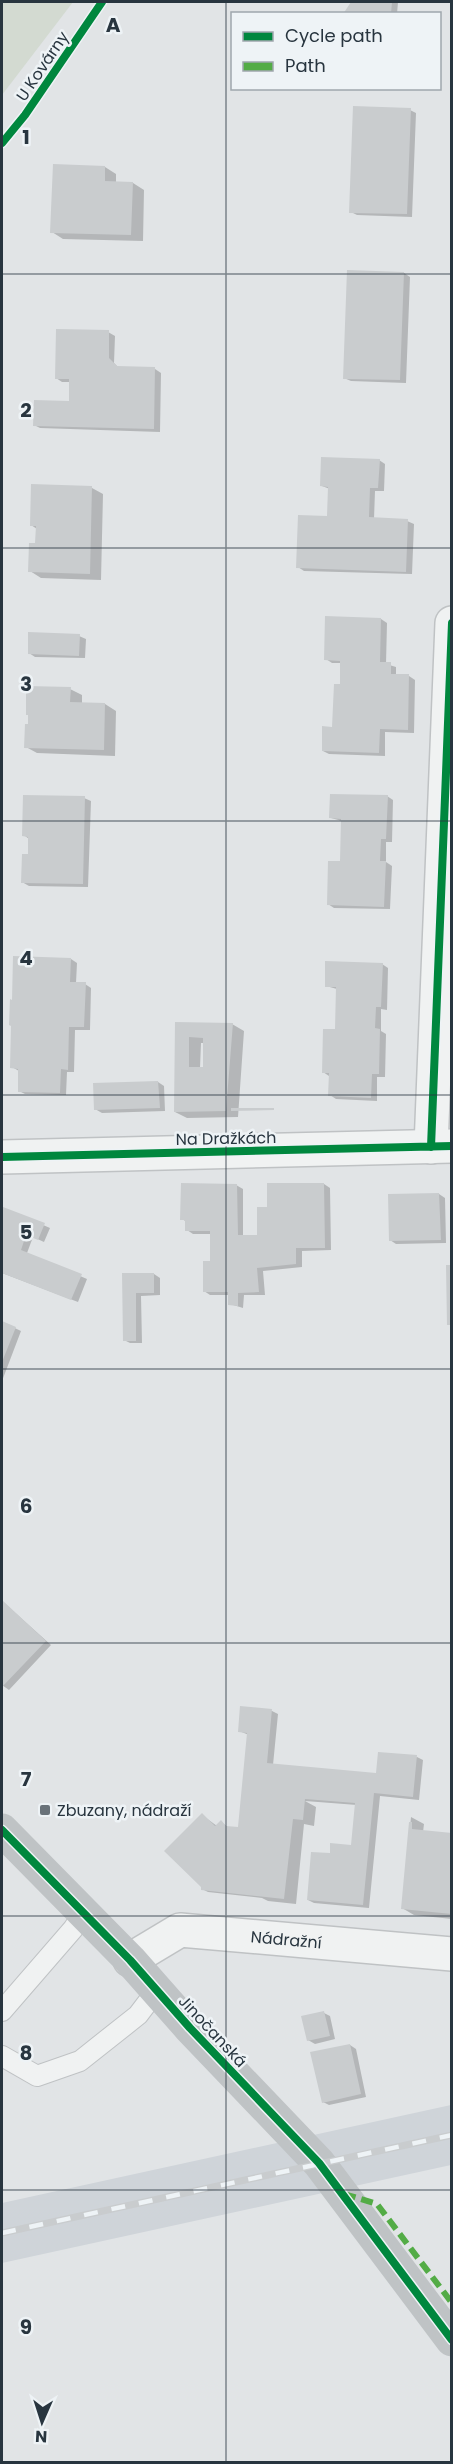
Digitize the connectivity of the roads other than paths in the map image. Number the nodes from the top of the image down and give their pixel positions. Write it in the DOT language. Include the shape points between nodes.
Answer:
graph roads {
  1 [pos="452,623"];
  2 [pos="441,1146"];
  3 [pos="2,1156"];
  4 [pos="2,1830"];
  5 [pos="83,1914"];
  6 [pos="452,1954"];
  7 [pos="130,1960"];
  8 [pos="157,1990"];
  9 [pos="2,2011"];
  10 [pos="2,2056"];
  11 [pos="452,2340"];
  1 -- 2 [label="street"];
  2 -- 3 [label="street, Na Dražkách"];
  4 -- 5 [label="street, Jinočanská"];
  5 -- 7 [label="street, Jinočanská"];
  5 -- 9 [label="lane"];
  6 -- 7 [label="street, Nádražní" via="180,1930"];
  7 -- 8 [label="street, Jinočanská"];
  8 -- 10 [label="lane" via="138,2015 80,2061 37,2076"];
  8 -- 11 [label="street, Jinočanská" via="319,2163"];
}
